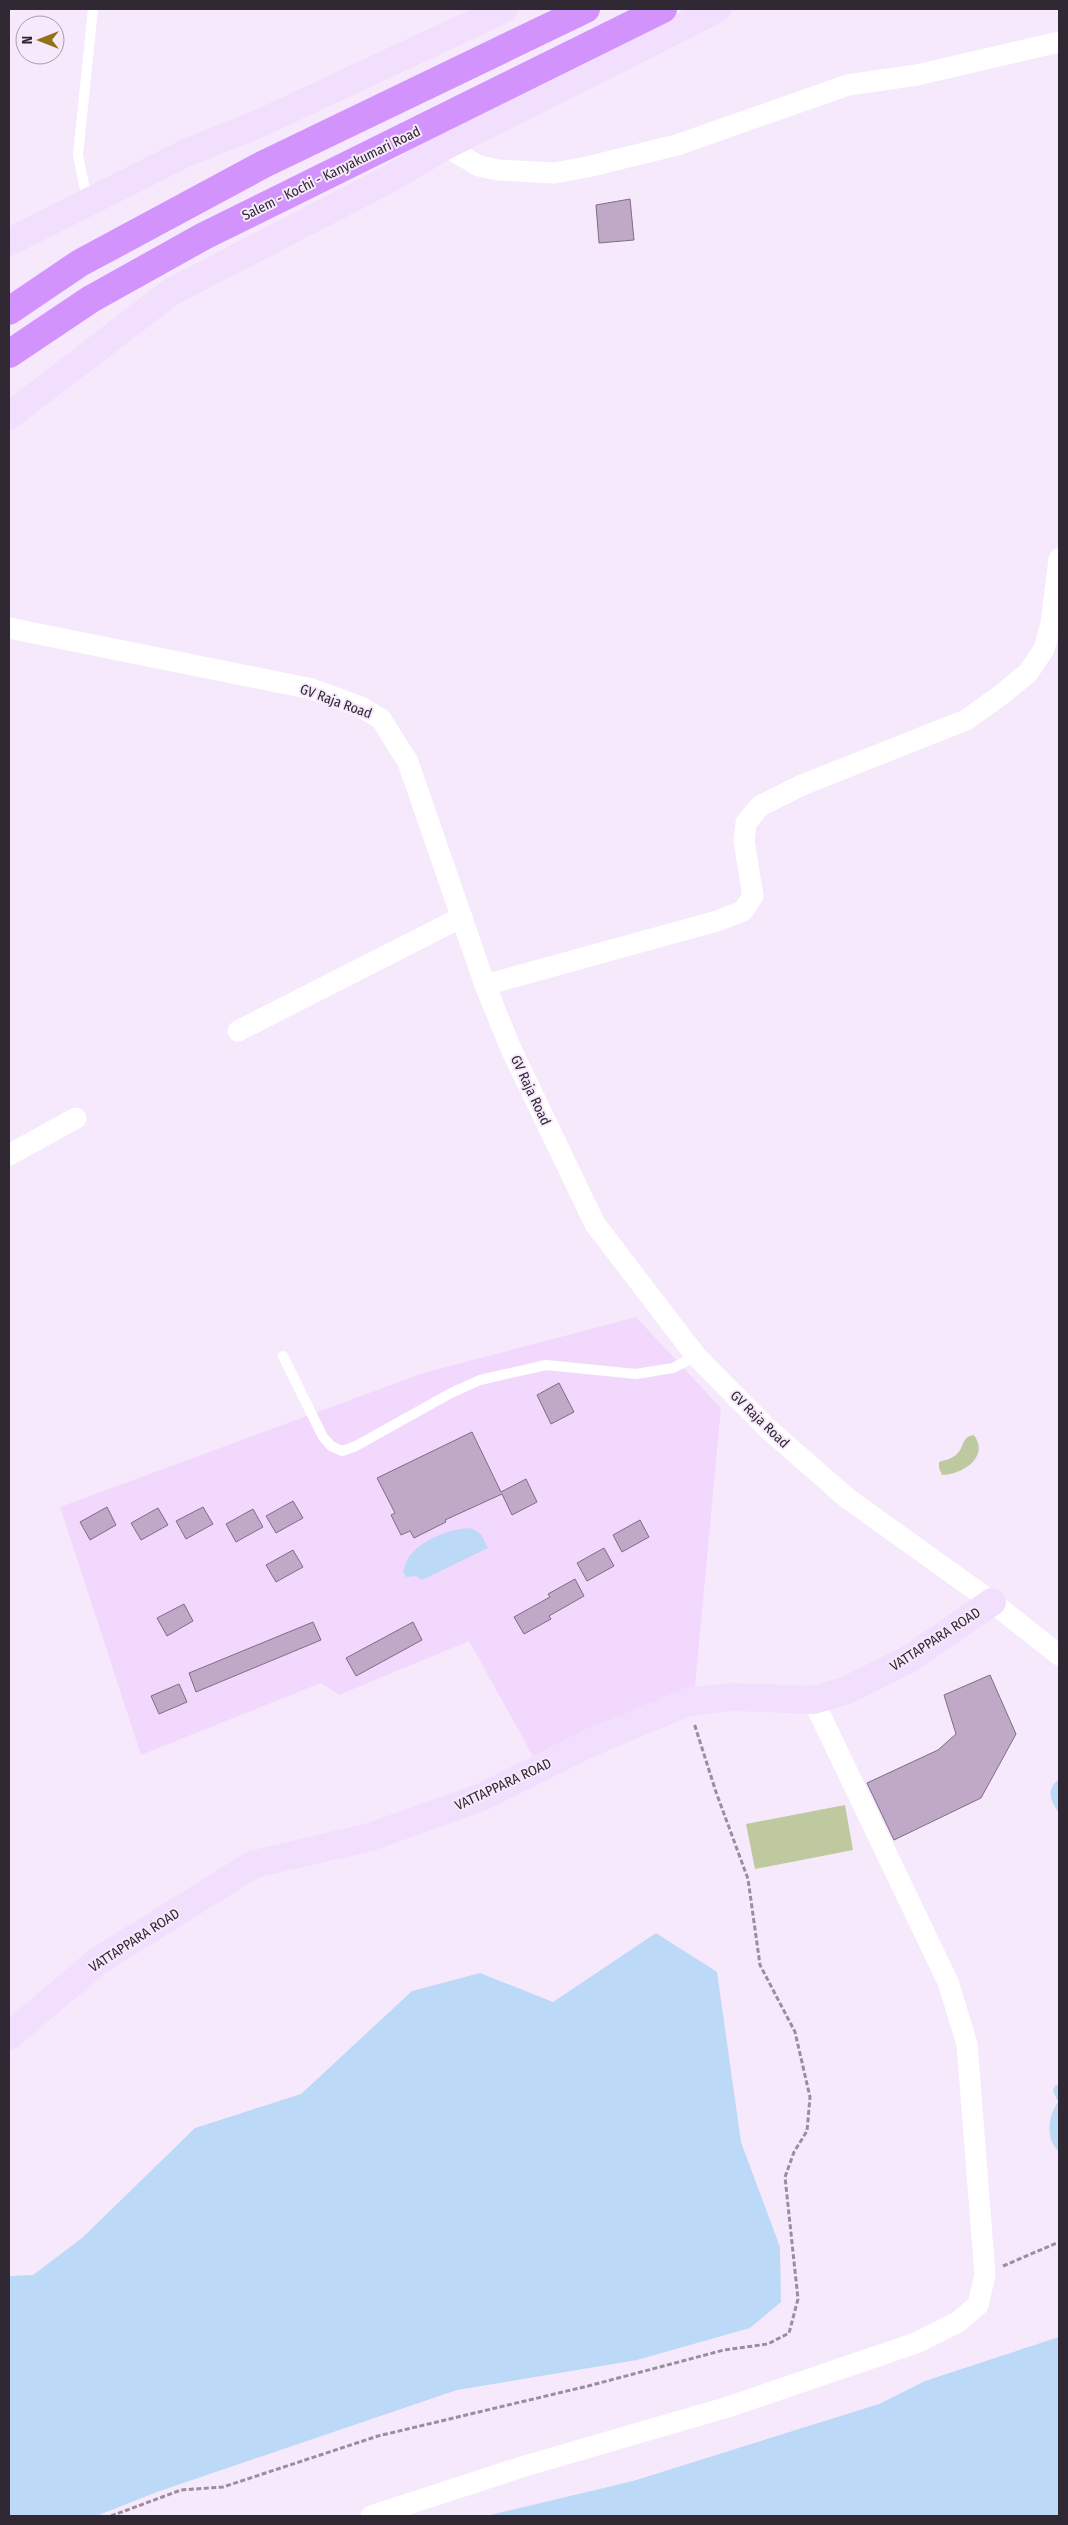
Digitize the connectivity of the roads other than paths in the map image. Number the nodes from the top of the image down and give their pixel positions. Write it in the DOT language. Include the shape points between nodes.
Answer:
graph roads {
  1 [pos="93,9"];
  2 [pos="504,9"];
  3 [pos="586,9"];
  4 [pos="663,9"];
  5 [pos="717,9"];
  6 [pos="1059,42"];
  7 [pos="445,146"];
  8 [pos="88,204"];
  9 [pos="9,242"];
  10 [pos="9,311"];
  11 [pos="9,354"];
  12 [pos="9,416"];
  13 [pos="1059,559"];
  14 [pos="9,628"];
  15 [pos="462,917"];
  16 [pos="485,985"];
  17 [pos="238,1031"];
  18 [pos="76,1118"];
  19 [pos="9,1155"];
  20 [pos="283,1356"];
  21 [pos="696,1356"];
  22 [pos="992,1602"];
  23 [pos="1059,1655"];
  24 [pos="813,1700"];
  25 [pos="9,2036"];
  26 [pos="371,2516"];
  1 -- 8 [label="lane" via="78,155"];
  2 -- 8 [label="street" via="256,125 186,152"];
  3 -- 10 [label="highway" via="262,165 80,262"];
  4 -- 11 [label="highway, Salem - Kochi - Kanyakumari Road" via="204,236 91,299"];
  5 -- 7 [label="street"];
  6 -- 7 [label="street" via="917,76 848,85 677,145 554,173 479,166"];
  7 -- 12 [label="street" via="390,179 171,292"];
  8 -- 9 [label="street"];
  13 -- 16 [label="street" via="1051,624 1044,649 1028,673 966,720 802,785 760,806 746,824 744,841 753,896 743,911 639,944"];
  14 -- 15 [label="street, GV Raja Road" via="312,690 381,718 408,762"];
  15 -- 16 [label="street, GV Raja Road"];
  15 -- 17 [label="street"];
  16 -- 21 [label="street, GV Raja Road" via="595,1224"];
  18 -- 19 [label="street"];
  20 -- 21 [label="lane" via="323,1437 342,1451 480,1380 546,1365 636,1374 673,1368"];
  21 -- 22 [label="street, GV Raja Road" via="767,1428 847,1498"];
  22 -- 23 [label="street, GV Raja Road"];
  22 -- 24 [label="street, VATTAPPARA ROAD" via="909,1659 845,1691"];
  24 -- 25 [label="street, VATTAPPARA ROAD" via="732,1697 688,1702 592,1742 482,1797 370,1836 254,1864 98,1961"];
  24 -- 26 [label="street" via="948,1982 966,2044 984,2275 978,2305 958,2322 916,2343 728,2407 525,2466"];
}
